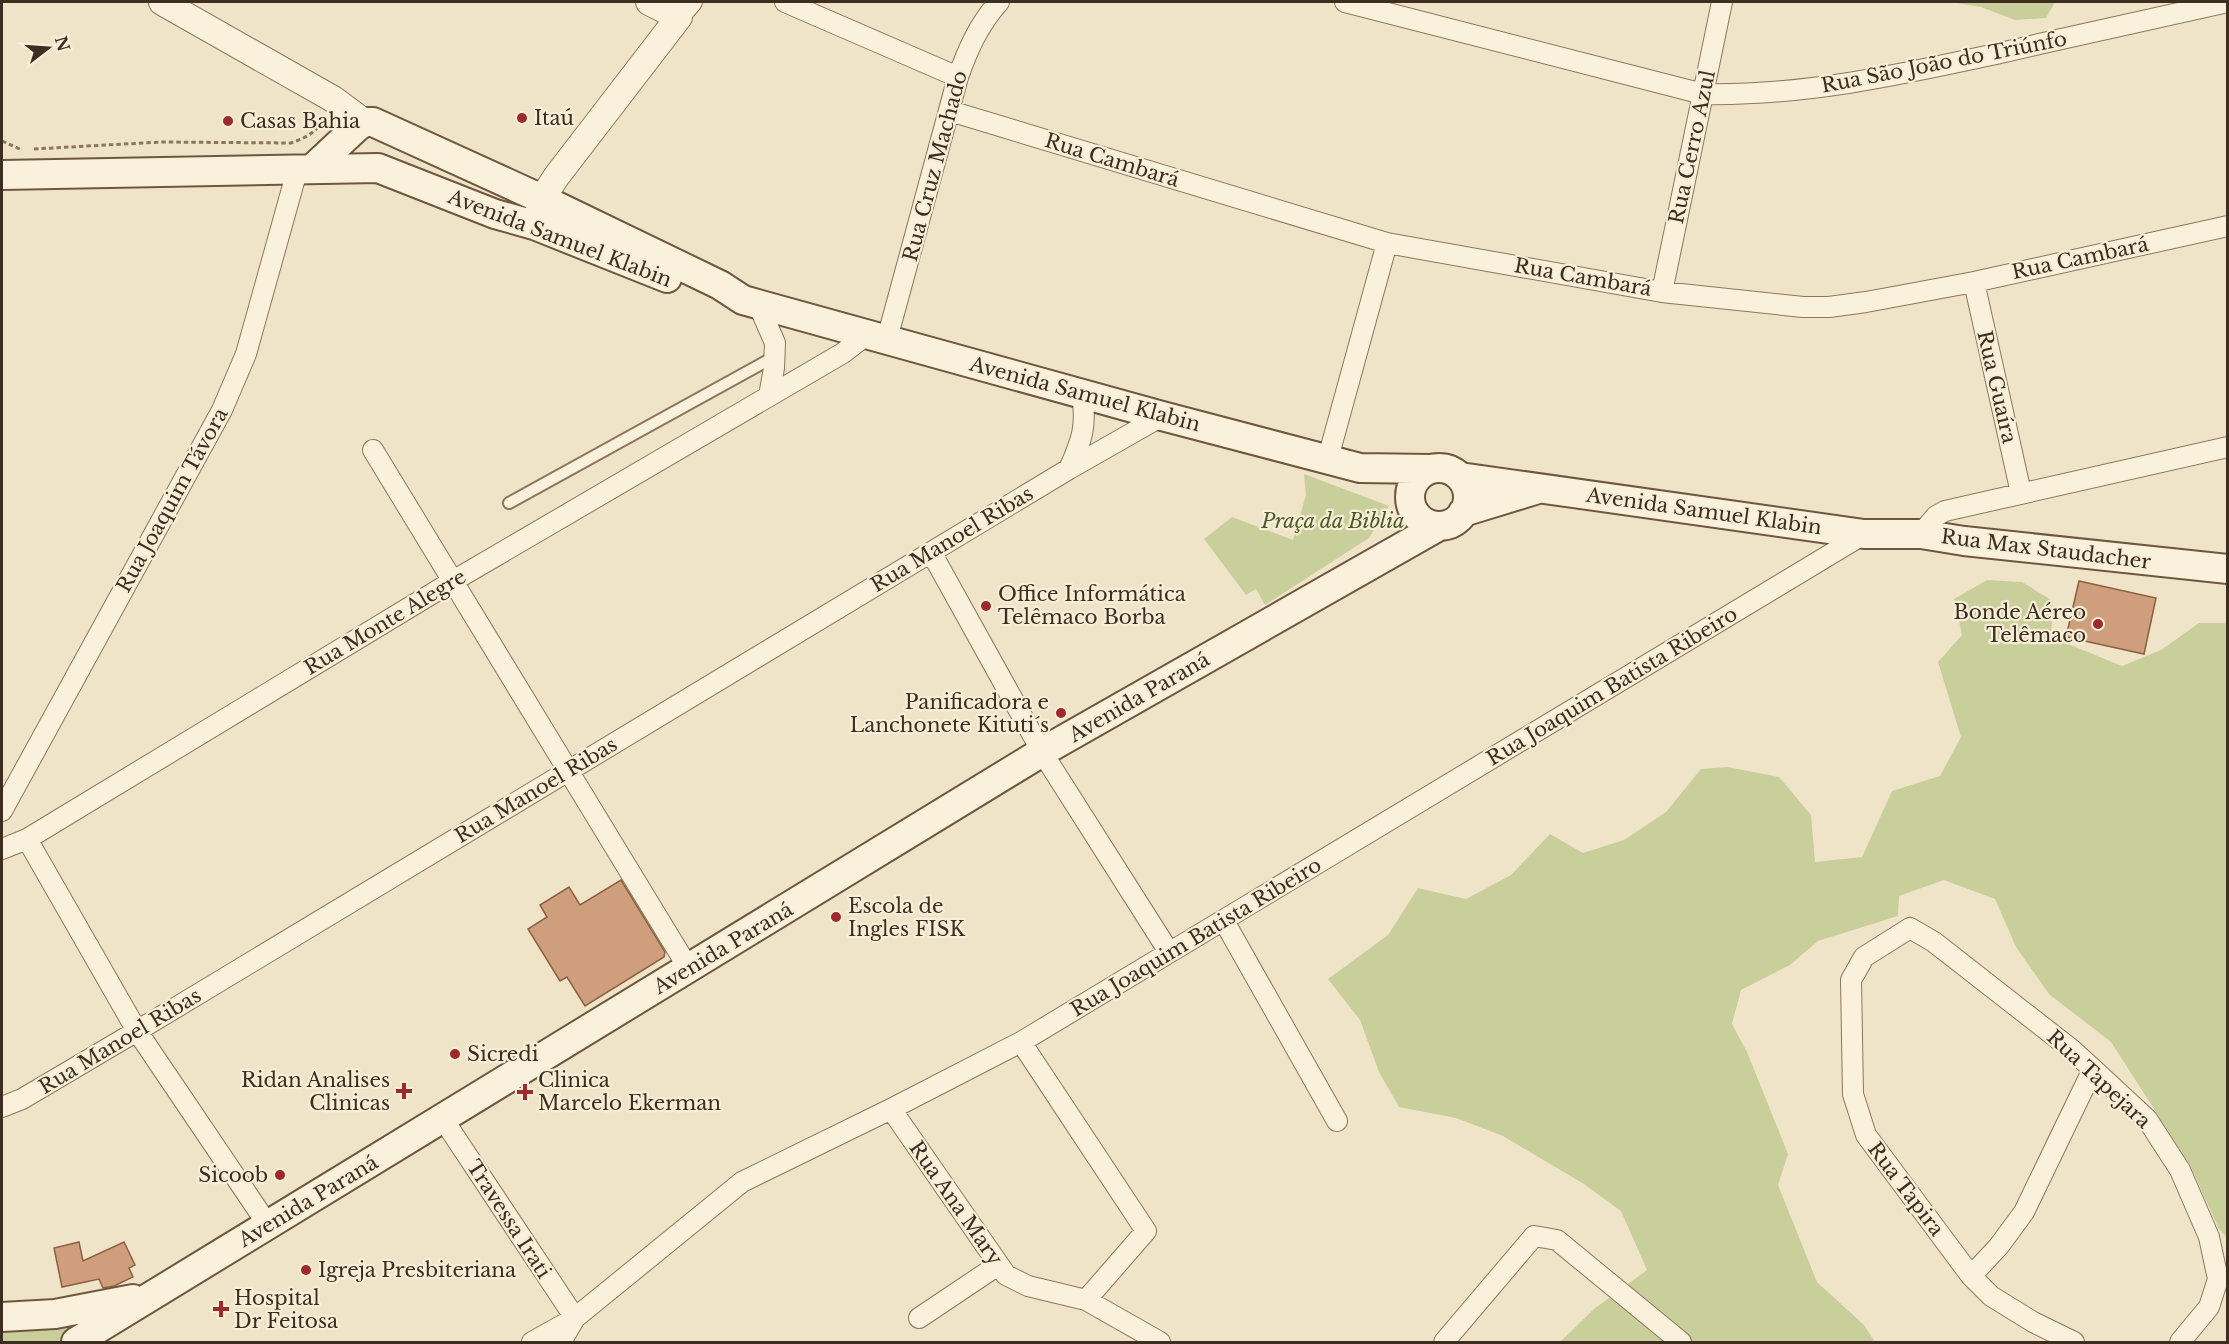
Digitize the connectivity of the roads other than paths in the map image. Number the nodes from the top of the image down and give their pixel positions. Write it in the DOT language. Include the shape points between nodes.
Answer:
graph roads {
  1 [pos="162,2"];
  2 [pos="649,2"];
  3 [pos="785,2"];
  4 [pos="999,2"];
  5 [pos="1345,2"];
  6 [pos="1722,2"];
  7 [pos="2228,2"];
  8 [pos="686,9"];
  9 [pos="958,77"];
  10 [pos="1703,94"];
  11 [pos="950,111"];
  12 [pos="360,124"];
  13 [pos="378,168"];
  14 [pos="304,170"];
  15 [pos="2,176"];
  16 [pos="538,212"];
  17 [pos="2228,226"];
  18 [pos="1387,243"];
  19 [pos="1974,282"];
  20 [pos="1662,292"];
  21 [pos="751,302"];
  22 [pos="878,336"];
  23 [pos="774,357"];
  24 [pos="1082,394"];
  25 [pos="769,396"];
  26 [pos="1162,416"];
  27 [pos="2228,447"];
  28 [pos="373,450"];
  29 [pos="1328,458"];
  30 [pos="1360,468"];
  31 [pos="1069,469"];
  32 [pos="1431,469"];
  33 [pos="1460,477"];
  34 [pos="1543,487"];
  35 [pos="2021,493"];
  36 [pos="509,503"];
  37 [pos="1412,506"];
  38 [pos="1451,519"];
  39 [pos="1864,534"];
  40 [pos="1921,534"];
  41 [pos="931,552"];
  42 [pos="1375,561"];
  43 [pos="2228,569"];
  44 [pos="453,581"];
  45 [pos="1042,752"];
  46 [pos="568,771"];
  47 [pos="2,811"];
  48 [pos="27,839"];
  49 [pos="2,849"];
  50 [pos="1224,921"];
  51 [pos="1910,928"];
  52 [pos="1169,952"];
  53 [pos="689,969"];
  54 [pos="137,1031"];
  55 [pos="1021,1042"];
  56 [pos="2093,1069"];
  57 [pos="2,1107"];
  58 [pos="891,1109"];
  59 [pos="443,1119"];
  60 [pos="1337,1121"];
  61 [pos="268,1225"];
  62 [pos="998,1265"];
  63 [pos="1971,1276"];
  64 [pos="153,1297"];
  65 [pos="1086,1300"];
  66 [pos="2,1317"];
  67 [pos="575,1318"];
  68 [pos="919,1318"];
  69 [pos="76,1342"];
  70 [pos="532,1342"];
  71 [pos="561,1342"];
  72 [pos="1161,1342"];
  73 [pos="1444,1342"];
  74 [pos="1681,1342"];
  75 [pos="2074,1342"];
  76 [pos="2180,1342"];
  1 -- 12 [label="street" via="333,99"];
  2 -- 8 [label="street"];
  3 -- 9 [label="street"];
  4 -- 9 [label="street, Rua Cruz Machado" via="985,17"];
  5 -- 10 [label="street, Rua São João do Triúnfo"];
  6 -- 10 [label="street, Rua Cerro Azul"];
  7 -- 10 [label="street, Rua São João do Triúnfo" via="1883,79 1779,92"];
  8 -- 16 [label="street" via="556,177"];
  9 -- 11 [label="street, Rua Cruz Machado"];
  10 -- 20 [label="street, Rua Cerro Azul"];
  11 -- 18 [label="street, Rua Cambará"];
  11 -- 22 [label="street, Rua Cruz Machado"];
  12 -- 13 [label="main road" via="355,135 357,143"];
  12 -- 14 [label="main road"];
  12 -- 16 [label="main road" via="373,122"];
  13 -- 14 [label="main road"];
  13 -- 16 [label="main road, Avenida Samuel Klabin" via="495,214"];
  14 -- 15 [label="main road"];
  14 -- 47 [label="street, Rua Joaquim Távora" via="246,354 222,410"];
  16 -- 21 [label="main road, Avenida Samuel Klabin" via="717,298"];
  17 -- 19 [label="street, Rua Cambará"];
  18 -- 20 [label="street, Rua Cambará"];
  18 -- 29 [label="street"];
  19 -- 20 [label="street, Rua Cambará" via="1829,307"];
  19 -- 35 [label="street, Rua Guaíra"];
  21 -- 22 [label="main road, Avenida Samuel Klabin"];
  21 -- 23 [label="street" via="774,344"];
  22 -- 24 [label="main road, Avenida Samuel Klabin"];
  22 -- 25 [label="street, Rua Monte Alegre"];
  23 -- 25 [label="street"];
  23 -- 36 [label="lane"];
  24 -- 26 [label="main road, Avenida Samuel Klabin"];
  24 -- 31 [label="street" via="1082,439"];
  25 -- 44 [label="street, Rua Monte Alegre"];
  26 -- 29 [label="main road, Avenida Samuel Klabin"];
  26 -- 31 [label="street, Rua Manoel Ribas"];
  27 -- 35 [label="street"];
  28 -- 44 [label="street"];
  29 -- 30 [label="main road, Avenida Samuel Klabin"];
  30 -- 32 [label="main road, Avenida Samuel Klabin"];
  30 -- 37 [label="main road"];
  31 -- 41 [label="street, Rua Manoel Ribas"];
  32 -- 33 [label="main road" via="1442,468"];
  32 -- 37 [label="main road" via="1415,481"];
  33 -- 34 [label="main road, Avenida Samuel Klabin"];
  33 -- 38 [label="main road" via="1468,494 1467,504"];
  34 -- 38 [label="main road, Avenida Samuel Klabin"];
  34 -- 39 [label="main road, Avenida Samuel Klabin"];
  35 -- 40 [label="street" via="1945,511"];
  37 -- 38 [label="main road" via="1420,519 1429,524"];
  37 -- 42 [label="main road, Avenida Paraná"];
  38 -- 42 [label="main road, Avenida Paraná"];
  39 -- 40 [label="main road, Rua Max Staudacher"];
  39 -- 50 [label="street, Rua Joaquim Batista Ribeiro"];
  40 -- 43 [label="main road, Rua Max Staudacher"];
  41 -- 45 [label="street"];
  41 -- 46 [label="street, Rua Manoel Ribas"];
  42 -- 45 [label="main road, Avenida Paraná"];
  44 -- 46 [label="street"];
  44 -- 48 [label="street, Rua Monte Alegre"];
  45 -- 52 [label="street"];
  45 -- 53 [label="main road, Avenida Paraná"];
  46 -- 53 [label="street"];
  46 -- 54 [label="street, Rua Manoel Ribas"];
  48 -- 49 [label="street, Rua Monte Alegre"];
  48 -- 54 [label="street"];
  50 -- 52 [label="street, Rua Joaquim Batista Ribeiro"];
  50 -- 60 [label="street"];
  51 -- 56 [label="street, Rua Tapejara" via="1934,942"];
  51 -- 63 [label="street, Rua Tapira" via="1864,957 1851,980 1853,1094 1866,1135"];
  52 -- 55 [label="street, Rua Joaquim Batista Ribeiro"];
  53 -- 59 [label="main road, Avenida Paraná"];
  54 -- 57 [label="street, Rua Manoel Ribas"];
  54 -- 61 [label="street"];
  55 -- 58 [label="street, Rua Joaquim Batista Ribeiro"];
  55 -- 65 [label="street" via="1146,1231"];
  56 -- 63 [label="street" via="2024,1212"];
  56 -- 76 [label="street, Rua Tapejara" via="2147,1119 2180,1170 2209,1237 2218,1279 2209,1307"];
  58 -- 62 [label="street, Rua Ana Mary"];
  58 -- 67 [label="street, Rua Joaquim Batista Ribeiro" via="742,1182"];
  59 -- 61 [label="main road, Avenida Paraná"];
  59 -- 67 [label="street, Travessa Irati"];
  61 -- 64 [label="main road, Avenida Paraná"];
  62 -- 65 [label="street, Rua Ana Mary" via="1006,1275 1028,1286"];
  62 -- 68 [label="street"];
  63 -- 75 [label="street, Rua Tapira" via="1991,1296"];
  64 -- 66 [label="main road" via="55,1314"];
  64 -- 69 [label="main road, Avenida Paraná"];
  65 -- 72 [label="street, Rua Ana Mary"];
  67 -- 70 [label="street, Rua Joaquim Batista Ribeiro"];
  67 -- 71 [label="street"];
  73 -- 74 [label="street" via="1534,1236 1557,1240"];
}
